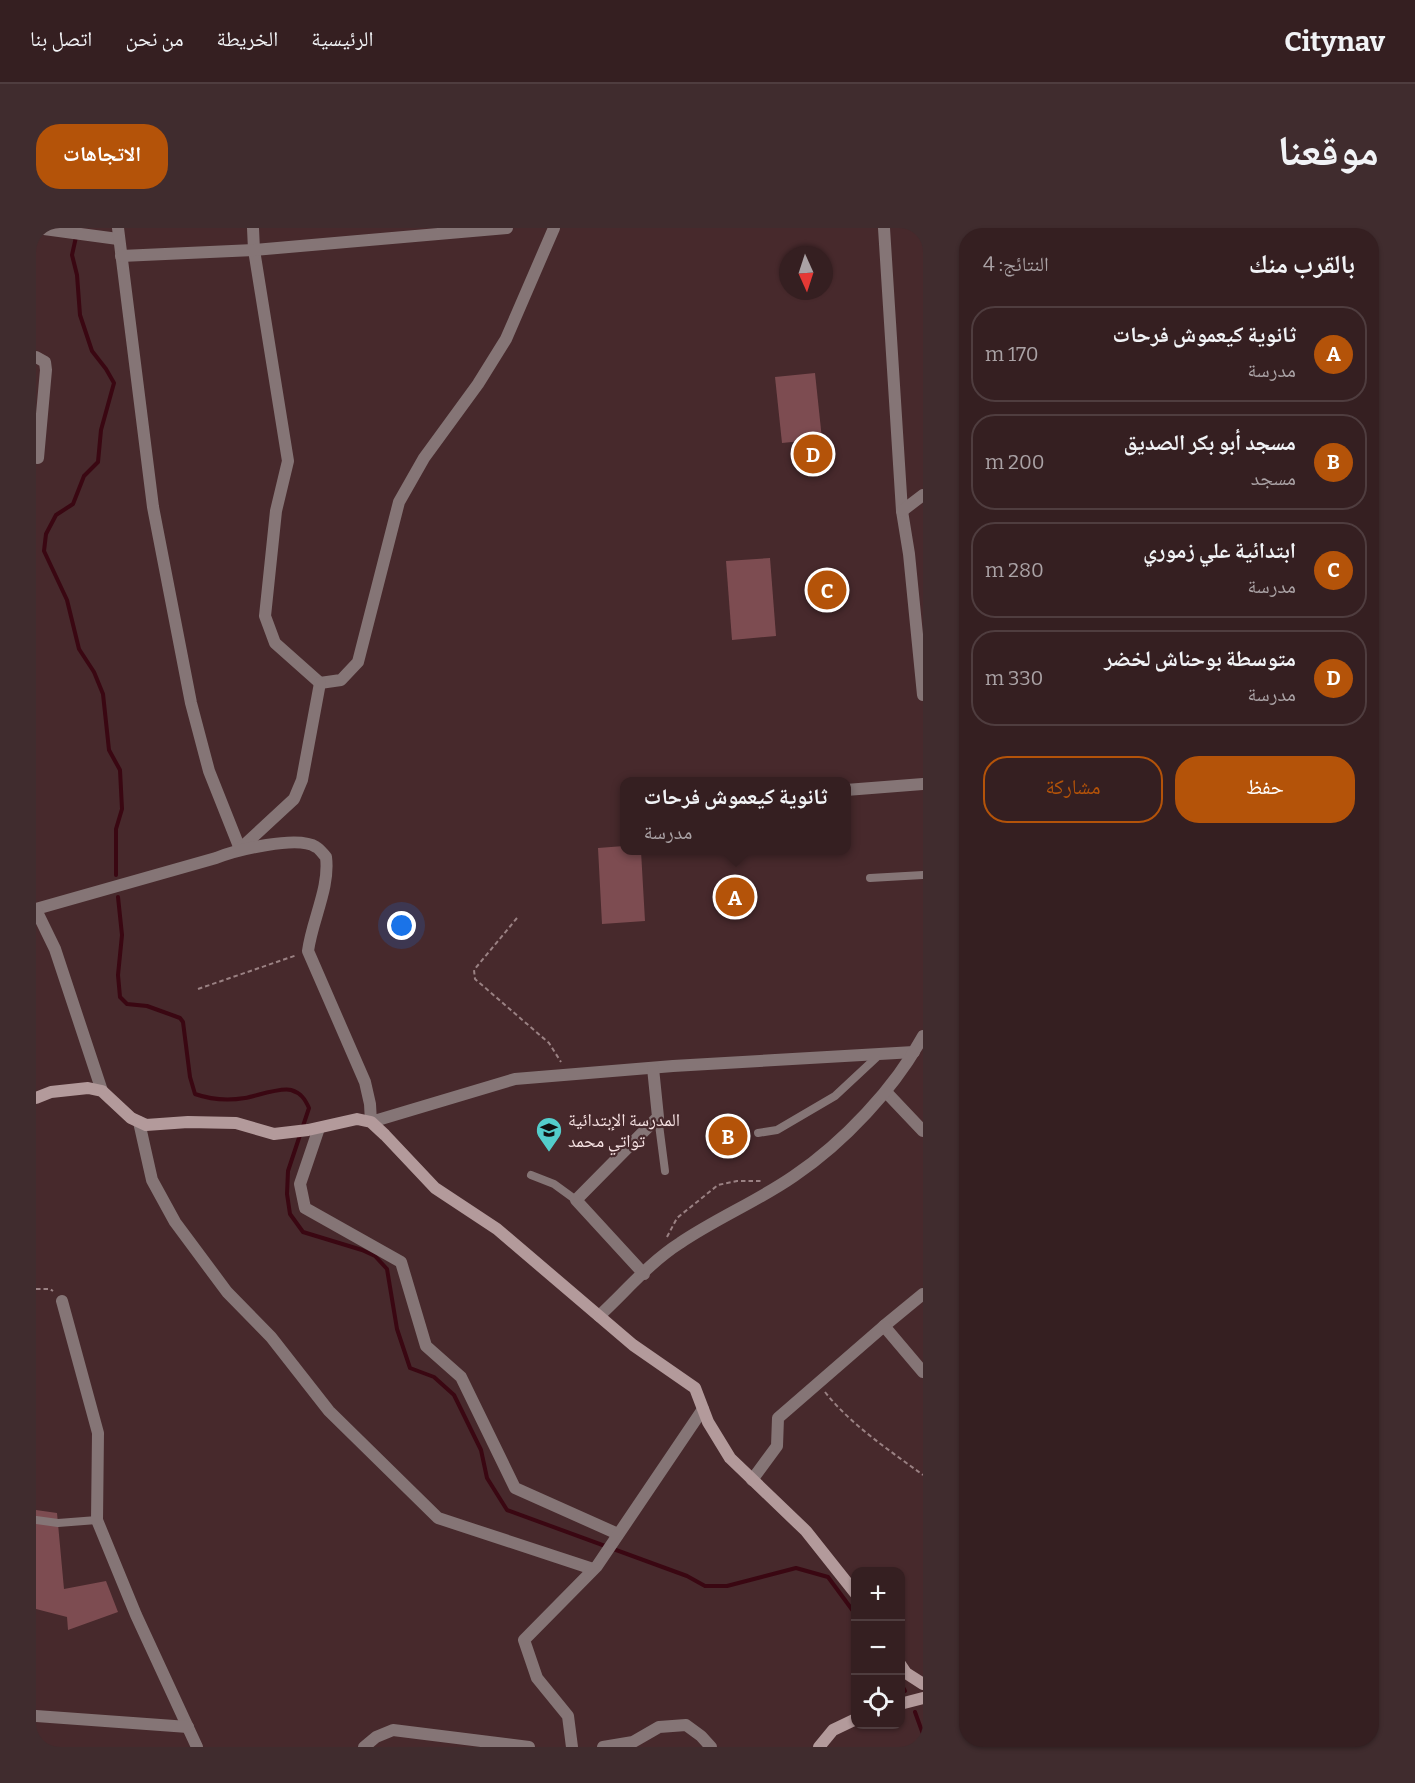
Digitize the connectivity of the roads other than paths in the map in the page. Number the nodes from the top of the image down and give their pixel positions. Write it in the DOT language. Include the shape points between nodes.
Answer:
graph roads {
  1 [pos="36,228"];
  2 [pos="253,228"];
  3 [pos="507,228"];
  4 [pos="554,228"];
  5 [pos="884,228"];
  6 [pos="410,232"];
  7 [pos="118,234"];
  8 [pos="254,250"];
  9 [pos="120,256"];
  10 [pos="36,357"];
  11 [pos="38,458"];
  12 [pos="923,495"];
  13 [pos="902,511"];
  14 [pos="923,566"];
  15 [pos="911,572"];
  16 [pos="918,614"];
  17 [pos="320,683"];
  18 [pos="923,695"];
  19 [pos="923,784"];
  20 [pos="851,790"];
  21 [pos="240,849"];
  22 [pos="923,874"];
  23 [pos="870,878"];
  24 [pos="36,910"];
  25 [pos="923,1036"];
  26 [pos="914,1052"];
  27 [pos="880,1054"];
  28 [pos="653,1068"];
  29 [pos="102,1091"];
  30 [pos="886,1092"];
  31 [pos="36,1098"];
  32 [pos="658,1117"];
  33 [pos="139,1122"];
  34 [pos="371,1122"];
  35 [pos="307,1130"];
  36 [pos="923,1131"];
  37 [pos="758,1133"];
  38 [pos="665,1171"];
  39 [pos="531,1175"];
  40 [pos="576,1200"];
  41 [pos="644,1274"];
  42 [pos="923,1294"];
  43 [pos="62,1301"];
  44 [pos="599,1316"];
  45 [pos="884,1326"];
  46 [pos="923,1372"];
  47 [pos="703,1409"];
  48 [pos="752,1480"];
  49 [pos="36,1520"];
  50 [pos="97,1520"];
  51 [pos="612,1543"];
  52 [pos="593,1569"];
  53 [pos="851,1589"];
  54 [pos="905,1672"];
  55 [pos="923,1684"];
  56 [pos="923,1698"];
  57 [pos="905,1703"];
  58 [pos="36,1716"];
  59 [pos="851,1721"];
  60 [pos="188,1727"];
  61 [pos="197,1747"];
  62 [pos="364,1747"];
  63 [pos="529,1747"];
  64 [pos="572,1747"];
  65 [pos="603,1747"];
  66 [pos="711,1747"];
  67 [pos="819,1747"];
  1 -- 7 [label="street"];
  2 -- 8 [label="street"];
  3 -- 6 [label="street"];
  4 -- 17 [label="street" via="506,339 424,458 399,502 358,662 341,680"];
  5 -- 13 [label="street"];
  6 -- 8 [label="street"];
  7 -- 9 [label="street"];
  8 -- 9 [label="street"];
  8 -- 17 [label="street" via="288,461 276,512 265,616 275,643"];
  9 -- 21 [label="street" via="153,507 191,704 209,771"];
  10 -- 11 [label="street" via="45,362 46,370"];
  12 -- 13 [label="street"];
  13 -- 15 [label="street"];
  14 -- 15 [label="street"];
  15 -- 16 [label="street"];
  16 -- 18 [label="street"];
  17 -- 21 [label="street" via="303,780 294,799"];
  19 -- 20 [label="street"];
  21 -- 24 [label="street"];
  21 -- 34 [label="street" via="298,842 315,846 326,856 328,872 308,951 365,1082"];
  22 -- 23 [label="lane"];
  24 -- 29 [label="street" via="55,948"];
  25 -- 26 [label="street"];
  26 -- 27 [label="street"];
  26 -- 30 [label="street"];
  27 -- 28 [label="street"];
  27 -- 37 [label="lane" via="835,1096 777,1130"];
  28 -- 32 [label="street"];
  28 -- 34 [label="street" via="515,1079"];
  29 -- 31 [label="main road" via="88,1088"];
  29 -- 33 [label="main road"];
  30 -- 36 [label="street"];
  30 -- 41 [label="street" via="823,1154 771,1190 679,1243"];
  32 -- 38 [label="lane"];
  32 -- 40 [label="street"];
  33 -- 35 [label="main road" via="236,1123 274,1134"];
  33 -- 52 [label="street" via="152,1180 175,1222 227,1292 271,1337 329,1411 438,1518"];
  34 -- 35 [label="main road" via="357,1119"];
  34 -- 44 [label="main road" via="435,1188 497,1229"];
  35 -- 51 [label="street" via="300,1184 305,1208 401,1262 426,1346 461,1377 514,1488"];
  39 -- 40 [label="lane"];
  40 -- 41 [label="street"];
  41 -- 44 [label="street"];
  42 -- 45 [label="street"];
  43 -- 50 [label="street" via="98,1433"];
  44 -- 47 [label="main road" via="695,1388"];
  45 -- 46 [label="street"];
  45 -- 48 [label="street" via="778,1418 777,1446"];
  47 -- 48 [label="main road" via="730,1458"];
  47 -- 51 [label="street"];
  48 -- 53 [label="main road" via="806,1530"];
  49 -- 50 [label="lane"];
  50 -- 60 [label="street"];
  51 -- 52 [label="street"];
  52 -- 64 [label="street" via="524,1640 537,1678 568,1716"];
  54 -- 55 [label="main road"];
  56 -- 57 [label="main road"];
  58 -- 60 [label="street"];
  59 -- 67 [label="main road" via="833,1730"];
  60 -- 61 [label="street"];
  62 -- 63 [label="street" via="393,1730"];
  65 -- 66 [label="street" via="633,1742 658,1727 686,1725"];
}
